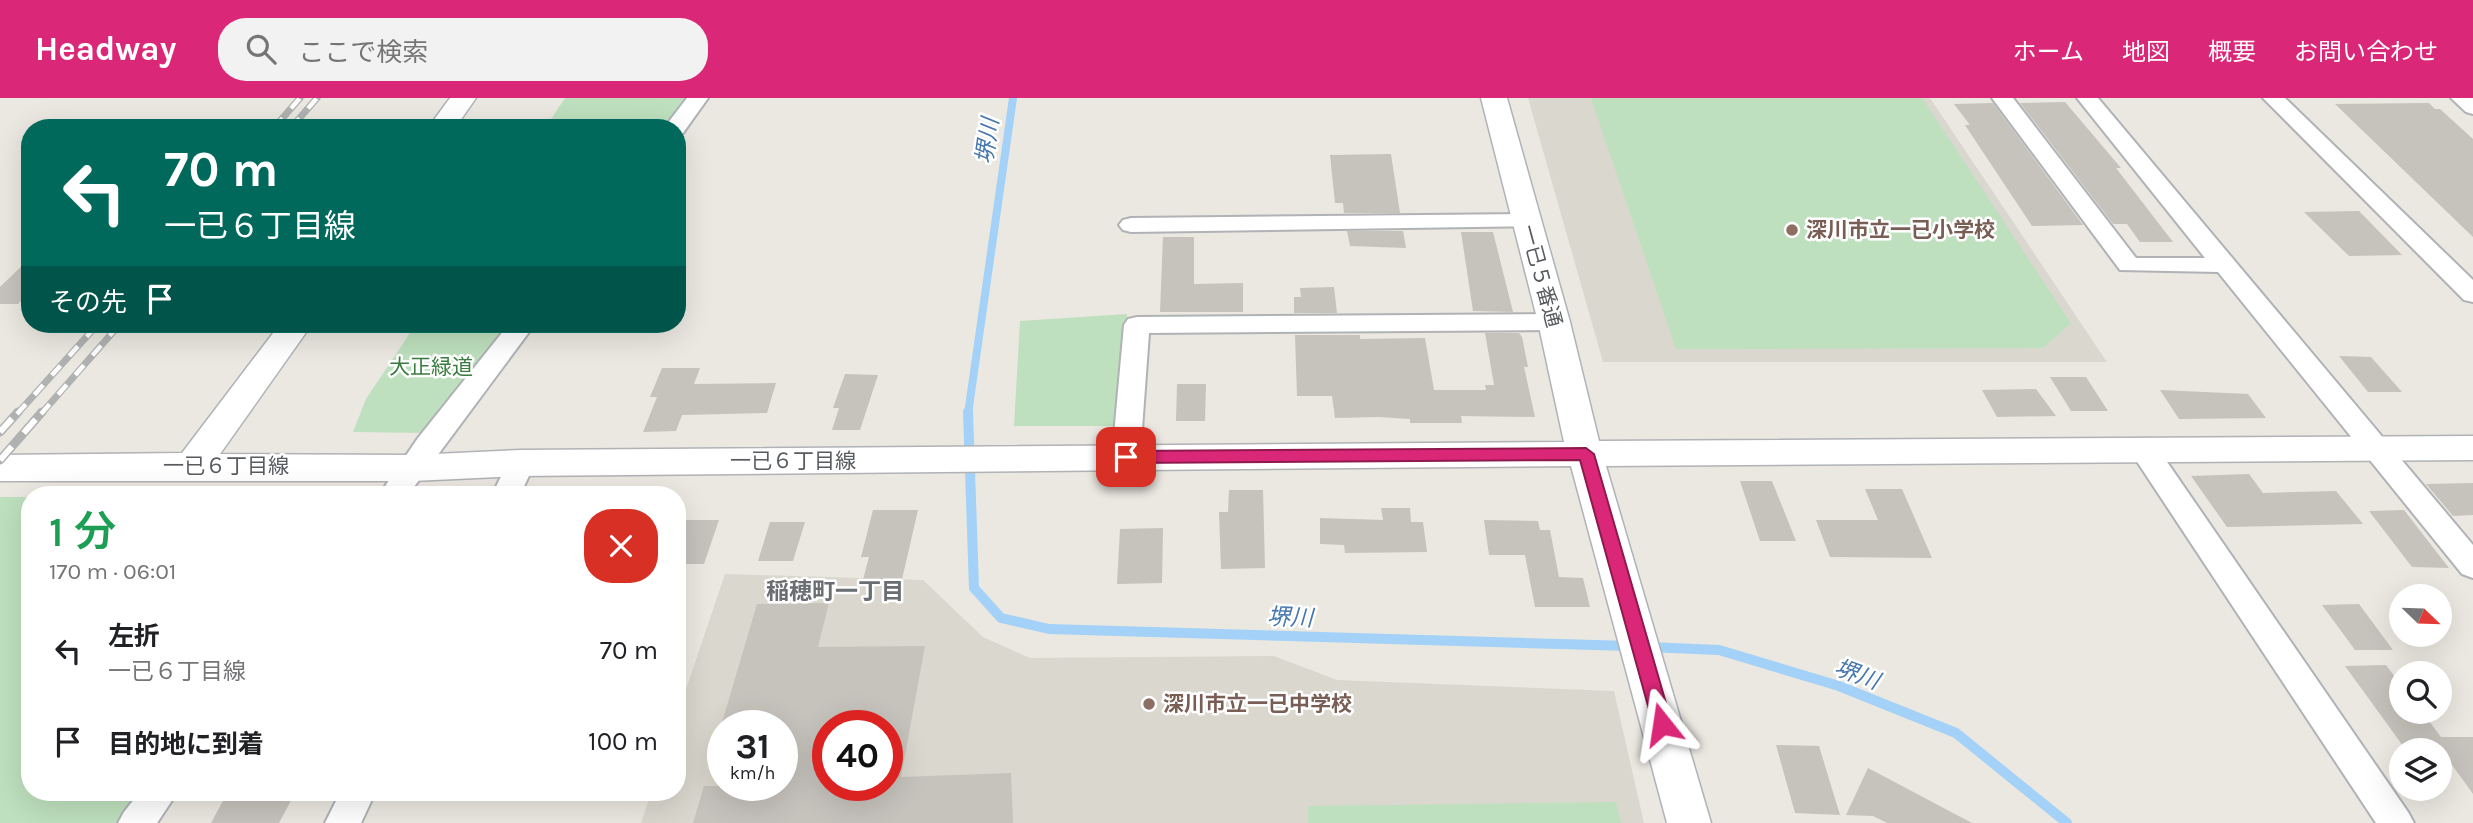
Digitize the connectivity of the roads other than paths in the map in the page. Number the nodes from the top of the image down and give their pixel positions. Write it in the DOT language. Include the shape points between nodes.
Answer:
graph roads {
  1 [pos="463,98"];
  2 [pos="698,98"];
  3 [pos="1494,98"];
  4 [pos="2002,98"];
  5 [pos="2087,98"];
  6 [pos="2273,98"];
  7 [pos="2461,98"];
  8 [pos="2473,108"];
  9 [pos="448,119"];
  10 [pos="682,119"];
  11 [pos="1527,221"];
  12 [pos="1131,225"];
  13 [pos="2226,265"];
  14 [pos="2473,294"];
  15 [pos="1554,322"];
  16 [pos="289,333"];
  17 [pos="515,333"];
  18 [pos="2473,447"];
  19 [pos="2375,448"];
  20 [pos="2144,450"];
  21 [pos="1586,454"];
  22 [pos="1126,457"];
  23 [pos="521,463"];
  24 [pos="192,466"];
  25 [pos="0,468"];
  26 [pos="403,481"];
  27 [pos="510,486"];
  28 [pos="2473,566"];
  29 [pos="154,801"];
  30 [pos="354,801"];
  31 [pos="136,823"];
  32 [pos="343,823"];
  33 [pos="1689,823"];
  34 [pos="2396,823"];
  1 -- 9 [label="street"];
  2 -- 10 [label="street"];
  3 -- 11 [label="street, 一已５番通"];
  4 -- 13 [label="street" via="2129,265"];
  5 -- 13 [label="street"];
  6 -- 14 [label="street"];
  7 -- 8 [label="street"];
  11 -- 12 [label="street"];
  11 -- 15 [label="street, 一已５番通"];
  13 -- 19 [label="street"];
  15 -- 21 [label="street, 一已５番通"];
  15 -- 22 [label="street" via="1138,326"];
  16 -- 24 [label="street"];
  17 -- 26 [label="street"];
  18 -- 19 [label="street, 一已６丁目線"];
  19 -- 20 [label="street, 一已６丁目線"];
  19 -- 28 [label="street"];
  20 -- 21 [label="street, 一已６丁目線"];
  20 -- 34 [label="street"];
  21 -- 22 [label="street, 一已６丁目線"];
  21 -- 33 [label="street, 一已５番通"];
  22 -- 23 [label="street, 一已６丁目線"];
  23 -- 26 [label="street, 一已６丁目線"];
  23 -- 27 [label="street"];
  24 -- 25 [label="street, 一已６丁目線"];
  24 -- 26 [label="street, 一已６丁目線"];
  29 -- 31 [label="street"];
  30 -- 32 [label="street"];
}
